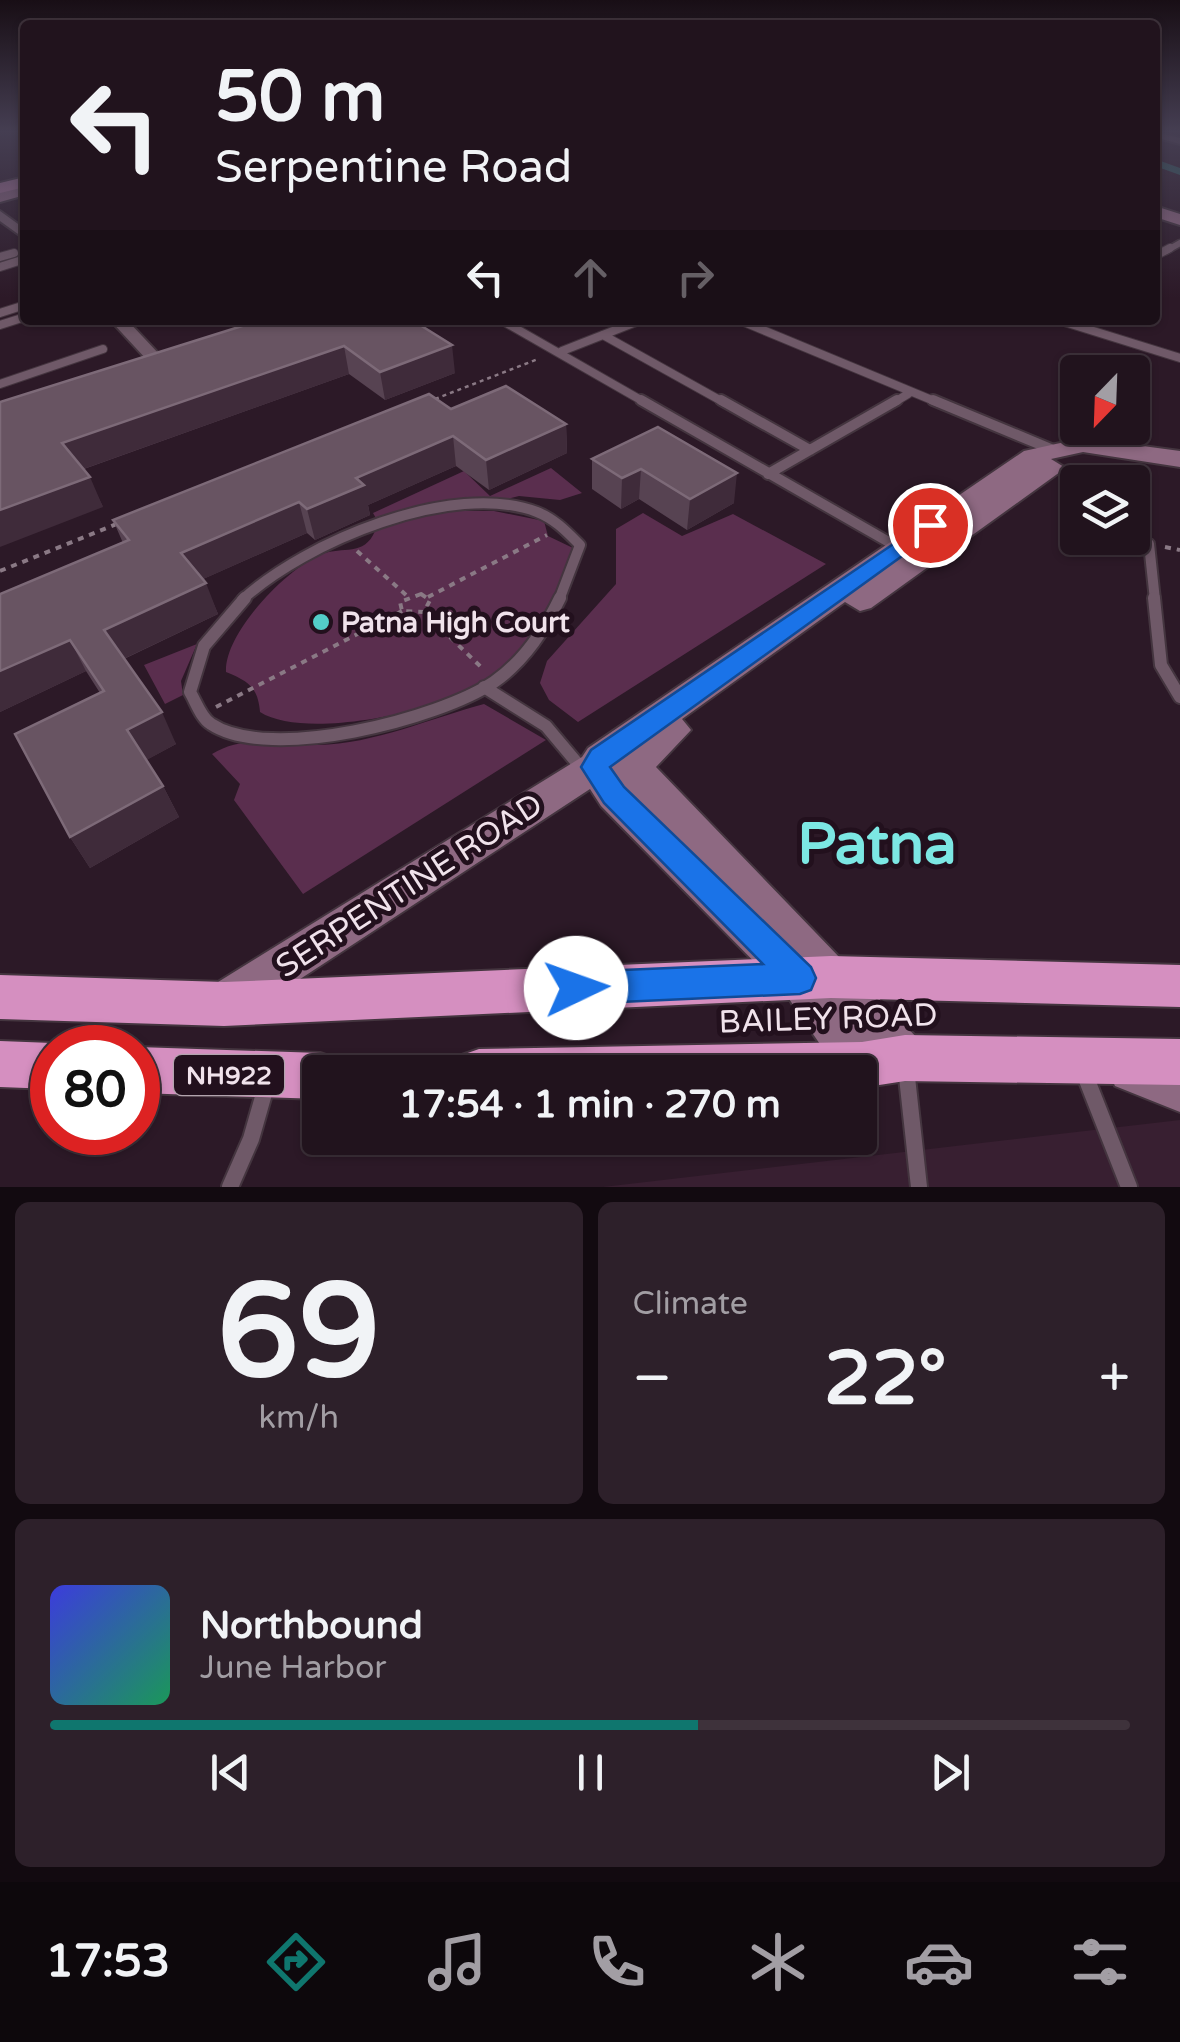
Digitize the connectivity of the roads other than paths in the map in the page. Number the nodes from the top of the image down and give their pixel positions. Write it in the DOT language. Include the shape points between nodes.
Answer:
graph roads {
  1 [pos="0,214"];
  2 [pos="20,231"];
  3 [pos="14,253"];
  4 [pos="0,257"];
  5 [pos="123,325"];
  6 [pos="511,325"];
  7 [pos="628,325"];
  8 [pos="750,325"];
  9 [pos="1074,325"];
  10 [pos="603,335"];
  11 [pos="103,349"];
  12 [pos="562,351"];
  13 [pos="153,357"];
  14 [pos="1180,358"];
  15 [pos="0,384"];
  16 [pos="908,394"];
  17 [pos="810,450"];
  18 [pos="1068,450"];
  19 [pos="1180,458"];
  20 [pos="1180,468"];
  21 [pos="768,474"];
  22 [pos="1150,544"];
  23 [pos="910,553"];
  24 [pos="489,684"];
  25 [pos="1180,697"];
  26 [pos="590,770"];
  27 [pos="816,978"];
  28 [pos="1180,986"];
  29 [pos="0,997"];
  30 [pos="224,1004"];
  31 [pos="1088,1058"];
  32 [pos="877,1062"];
  33 [pos="883,1062"];
  34 [pos="1180,1062"];
  35 [pos="0,1064"];
  36 [pos="30,1065"];
  37 [pos="160,1071"];
  38 [pos="302,1076"];
  39 [pos="269,1077"];
  40 [pos="1180,1088"];
  41 [pos="230,1187"];
  42 [pos="919,1187"];
  43 [pos="1128,1187"];
  1 -- 2 [label="street"];
  3 -- 4 [label="lane"];
  5 -- 13 [label="street"];
  6 -- 12 [label="lane"];
  7 -- 10 [label="lane"];
  8 -- 16 [label="lane"];
  9 -- 14 [label="lane"];
  10 -- 12 [label="lane"];
  10 -- 17 [label="lane"];
  11 -- 15 [label="lane"];
  12 -- 21 [label="lane"];
  16 -- 17 [label="lane"];
  16 -- 18 [label="lane"];
  17 -- 21 [label="lane"];
  18 -- 19 [label="street"];
  18 -- 20 [label="street"];
  18 -- 23 [label="street"];
  21 -- 23 [label="lane"];
  22 -- 25 [label="lane" via="1161,665"];
  23 -- 26 [label="street, SERPENTINE ROAD"];
  23 -- 27 [label="street" via="636,762 647,786"];
  24 -- 24 [label="lane" via="541,631 570,586 580,545 544,512 450,506 389,519 291,563 234,607 204,644 190,692 208,723 242,736 326,737 445,707"];
  24 -- 26 [label="lane"];
  26 -- 27 [label="street"];
  26 -- 30 [label="street, SERPENTINE ROAD"];
  27 -- 28 [label="highway"];
  27 -- 30 [label="highway"];
  27 -- 33 [label="street"];
  29 -- 30 [label="highway"];
  31 -- 33 [label="highway, BAILEY ROAD"];
  31 -- 34 [label="highway, BAILEY ROAD"];
  31 -- 40 [label="street"];
  31 -- 43 [label="lane"];
  32 -- 33 [label="highway, BAILEY ROAD"];
  33 -- 42 [label="lane"];
  35 -- 36 [label="highway"];
  37 -- 39 [label="highway, NH922"];
  38 -- 39 [label="highway, NH922"];
  39 -- 41 [label="lane"];
}
